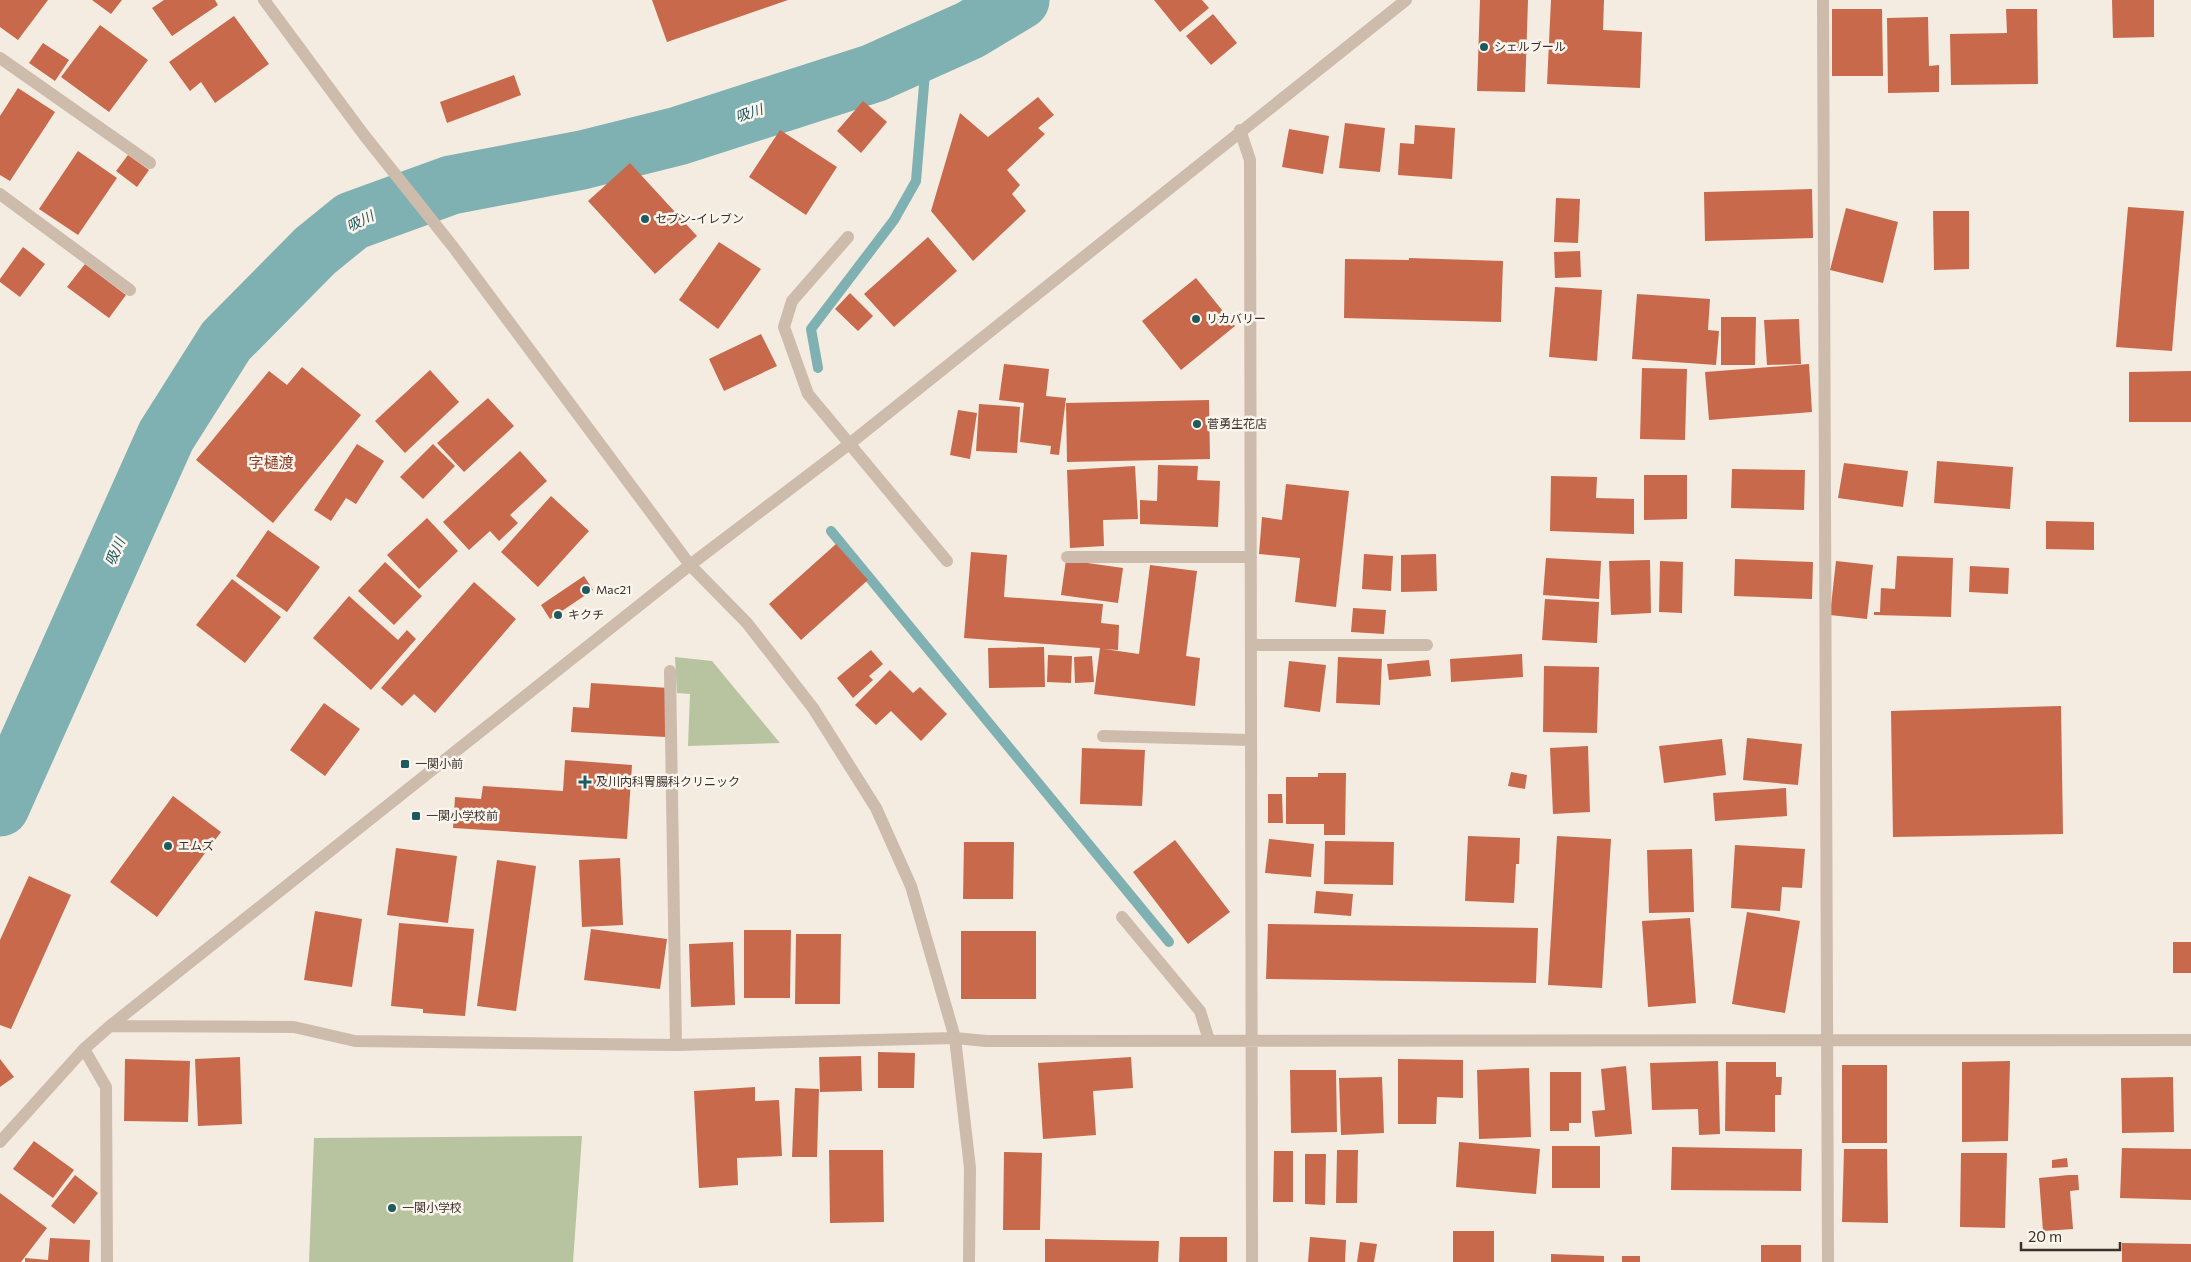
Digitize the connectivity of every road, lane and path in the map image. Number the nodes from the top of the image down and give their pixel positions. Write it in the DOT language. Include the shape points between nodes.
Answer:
graph roads {
  1 [pos="264,0"];
  2 [pos="1406,0"];
  3 [pos="1823,0"];
  4 [pos="0,58"];
  5 [pos="1240,130"];
  6 [pos="150,163"];
  7 [pos="0,194"];
  8 [pos="848,237"];
  9 [pos="130,290"];
  10 [pos="848,445"];
  11 [pos="1067,556"];
  12 [pos="1251,557"];
  13 [pos="947,562"];
  14 [pos="690,566"];
  15 [pos="1251,645"];
  16 [pos="1427,645"];
  17 [pos="670,671"];
  18 [pos="1103,736"];
  19 [pos="1251,740"];
  20 [pos="1122,917"];
  21 [pos="110,1026"];
  22 [pos="955,1038"];
  23 [pos="1828,1039"];
  24 [pos="1208,1040"];
  25 [pos="1252,1040"];
  26 [pos="2191,1040"];
  27 [pos="676,1045"];
  28 [pos="84,1049"];
  29 [pos="0,1142"];
  30 [pos="107,1262"];
  31 [pos="970,1262"];
  32 [pos="1252,1262"];
  33 [pos="1828,1262"];
  1 -- 14 [label="street" via="364,135 454,248"];
  2 -- 5 [label="street"];
  3 -- 23 [label="street"];
  4 -- 6 [label="street"];
  5 -- 10 [label="street"];
  5 -- 12 [label="street" via="1250,160"];
  7 -- 9 [label="street"];
  8 -- 10 [label="street" via="792,301 784,327 808,394"];
  10 -- 13 [label="street"];
  10 -- 14 [label="street"];
  11 -- 12 [label="street"];
  12 -- 15 [label="street"];
  14 -- 21 [label="street"];
  14 -- 22 [label="street" via="748,623 796,685 876,808 911,886"];
  15 -- 16 [label="street"];
  15 -- 19 [label="street"];
  17 -- 27 [label="street"];
  18 -- 19 [label="street"];
  19 -- 25 [label="street"];
  20 -- 24 [label="street" via="1200,1011"];
  21 -- 27 [label="street" via="294,1027 355,1041"];
  21 -- 28 [label="street"];
  22 -- 24 [label="street" via="986,1041"];
  22 -- 27 [label="street"];
  22 -- 31 [label="street" via="970,1168"];
  23 -- 25 [label="street"];
  23 -- 26 [label="street"];
  23 -- 33 [label="street"];
  24 -- 25 [label="street"];
  25 -- 32 [label="street"];
  28 -- 29 [label="street"];
  28 -- 30 [label="street" via="106,1087"];
}
